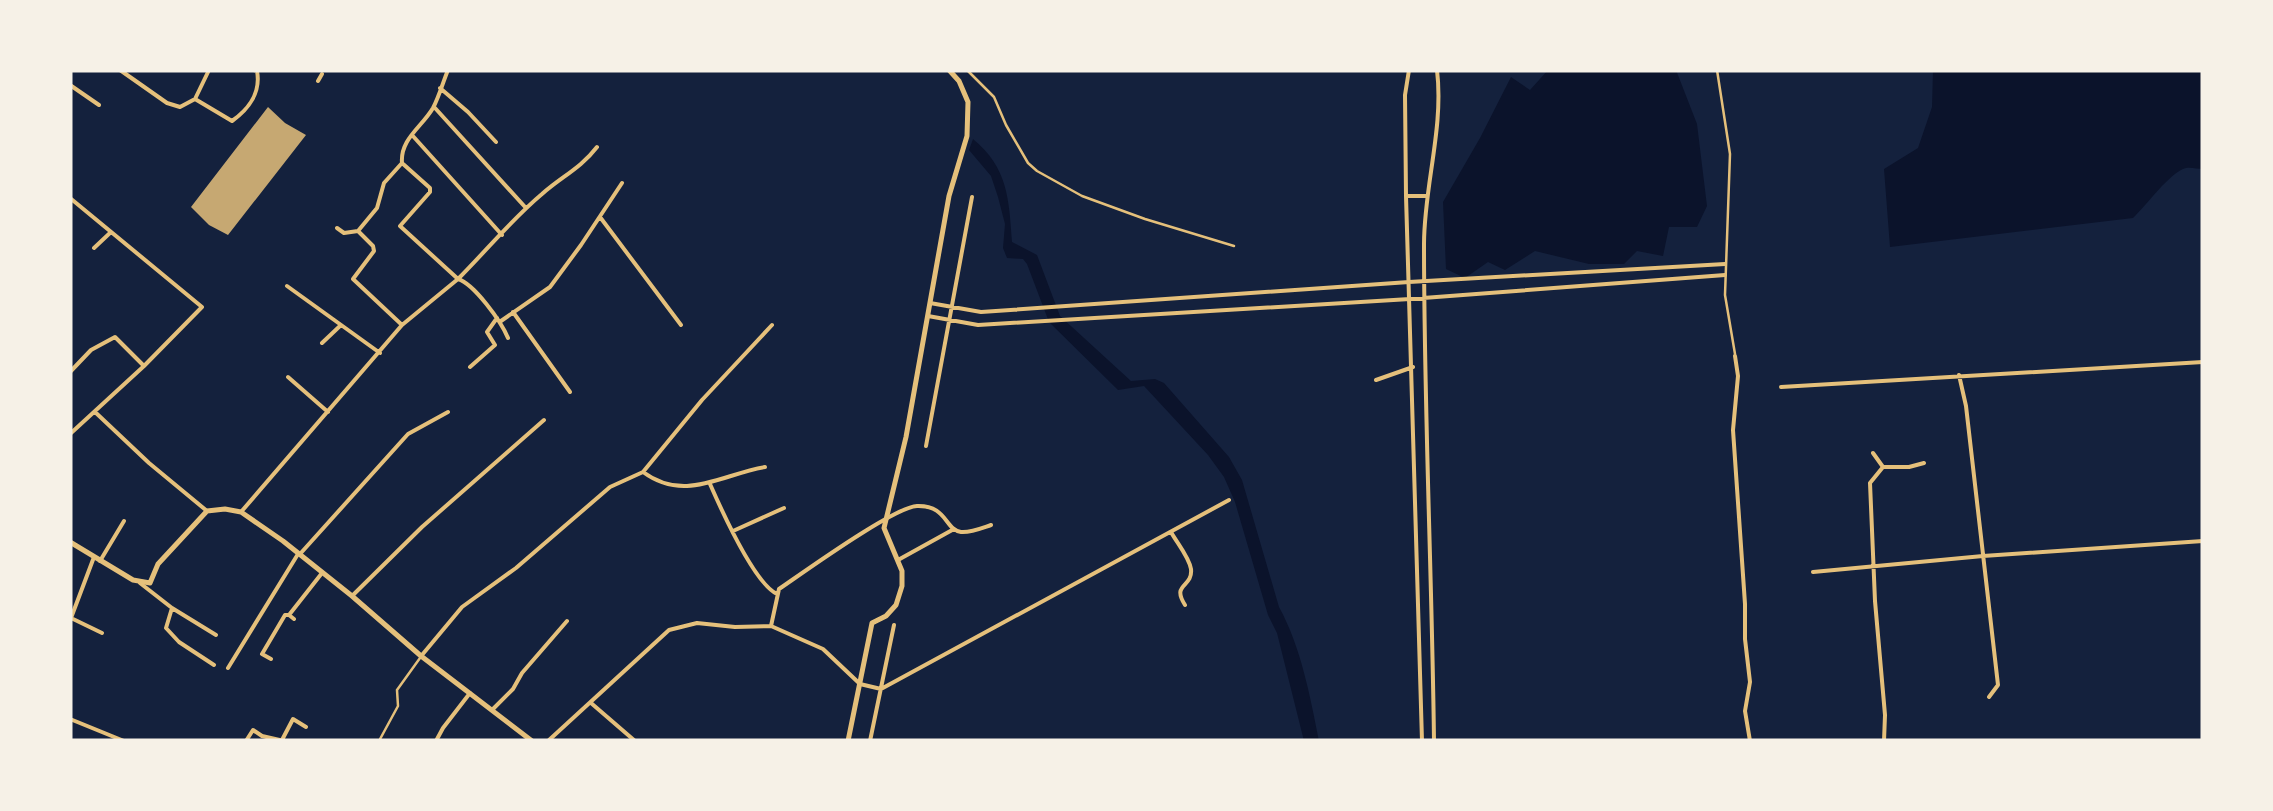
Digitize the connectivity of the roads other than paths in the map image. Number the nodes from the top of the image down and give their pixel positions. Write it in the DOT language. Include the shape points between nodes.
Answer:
graph roads {
  1 [pos="120,70"];
  2 [pos="208,70"];
  3 [pos="254,70"];
  4 [pos="448,70"];
  5 [pos="950,70"];
  6 [pos="967,70"];
  7 [pos="1409,70"];
  8 [pos="1437,70"];
  9 [pos="1718,70"];
  10 [pos="322,74"];
  11 [pos="318,81"];
  12 [pos="70,86"];
  13 [pos="440,88"];
  14 [pos="195,99"];
  15 [pos="99,105"];
  16 [pos="434,107"];
  17 [pos="412,135"];
  18 [pos="496,142"];
  19 [pos="596,147"];
  20 [pos="402,162"];
  21 [pos="622,182"];
  22 [pos="972,196"];
  23 [pos="1406,196"];
  24 [pos="1426,196"];
  25 [pos="70,198"];
  26 [pos="526,208"];
  27 [pos="600,217"];
  28 [pos="337,228"];
  29 [pos="358,231"];
  30 [pos="111,232"];
  31 [pos="502,235"];
  32 [pos="1234,246"];
  33 [pos="94,248"];
  34 [pos="1726,264"];
  35 [pos="1725,275"];
  36 [pos="458,279"];
  37 [pos="1424,281"];
  38 [pos="1409,282"];
  39 [pos="287,286"];
  40 [pos="1424,298"];
  41 [pos="1410,299"];
  42 [pos="930,303"];
  43 [pos="952,307"];
  44 [pos="513,312"];
  45 [pos="992,312"];
  46 [pos="928,316"];
  47 [pos="499,319"];
  48 [pos="950,319"];
  49 [pos="992,324"];
  50 [pos="341,325"];
  51 [pos="402,325"];
  52 [pos="682,325"];
  53 [pos="772,325"];
  54 [pos="508,338"];
  55 [pos="322,343"];
  56 [pos="380,353"];
  57 [pos="1736,356"];
  58 [pos="2203,362"];
  59 [pos="144,366"];
  60 [pos="470,367"];
  61 [pos="1413,367"];
  62 [pos="70,372"];
  63 [pos="1960,375"];
  64 [pos="288,377"];
  65 [pos="1376,380"];
  66 [pos="1782,388"];
  67 [pos="570,392"];
  68 [pos="94,412"];
  69 [pos="328,412"];
  70 [pos="448,412"];
  71 [pos="544,420"];
  72 [pos="70,434"];
  73 [pos="926,446"];
  74 [pos="1874,453"];
  75 [pos="1924,463"];
  76 [pos="764,467"];
  77 [pos="1883,467"];
  78 [pos="643,472"];
  79 [pos="710,484"];
  80 [pos="1229,500"];
  81 [pos="784,508"];
  82 [pos="207,511"];
  83 [pos="241,512"];
  84 [pos="888,517"];
  85 [pos="124,521"];
  86 [pos="991,525"];
  87 [pos="954,529"];
  88 [pos="733,531"];
  89 [pos="1172,532"];
  90 [pos="70,542"];
  91 [pos="2203,542"];
  92 [pos="299,554"];
  93 [pos="1983,556"];
  94 [pos="97,559"];
  95 [pos="898,560"];
  96 [pos="1874,567"];
  97 [pos="322,572"];
  98 [pos="1813,572"];
  99 [pos="140,583"];
  100 [pos="778,594"];
  101 [pos="352,596"];
  102 [pos="1185,606"];
  103 [pos="172,608"];
  104 [pos="567,621"];
  105 [pos="894,625"];
  106 [pos="771,626"];
  107 [pos="102,633"];
  108 [pos="216,635"];
  109 [pos="421,656"];
  110 [pos="271,659"];
  111 [pos="214,664"];
  112 [pos="228,668"];
  113 [pos="860,684"];
  114 [pos="1433,685"];
  115 [pos="1421,686"];
  116 [pos="881,689"];
  117 [pos="470,692"];
  118 [pos="1990,697"];
  119 [pos="592,703"];
  120 [pos="493,709"];
  121 [pos="70,719"];
  122 [pos="306,726"];
  123 [pos="122,741"];
  124 [pos="246,741"];
  125 [pos="283,741"];
  126 [pos="379,741"];
  127 [pos="436,741"];
  128 [pos="532,741"];
  129 [pos="548,741"];
  130 [pos="635,741"];
  131 [pos="848,741"];
  132 [pos="870,741"];
  133 [pos="1422,741"];
  134 [pos="1434,741"];
  135 [pos="1750,741"];
  136 [pos="1884,741"];
  1 -- 14 [label="street" via="167,103 180,107"];
  2 -- 14 [label="street"];
  3 -- 14 [label="street" via="259,83 246,112 232,121"];
  4 -- 13 [label="street"];
  5 -- 42 [label="street" via="968,102 967,136"];
  6 -- 32 [label="lane" via="994,97 1037,171 1082,196"];
  7 -- 23 [label="street"];
  8 -- 24 [label="street" via="1440,96"];
  9 -- 34 [label="lane" via="1730,154"];
  10 -- 11 [label="street"];
  12 -- 15 [label="street"];
  13 -- 16 [label="street"];
  13 -- 18 [label="street"];
  16 -- 17 [label="street"];
  16 -- 26 [label="street"];
  17 -- 20 [label="street"];
  17 -- 31 [label="street"];
  19 -- 26 [label="street"];
  20 -- 29 [label="street"];
  20 -- 36 [label="street" via="430,192 400,226"];
  21 -- 27 [label="street"];
  22 -- 43 [label="street"];
  23 -- 24 [label="street"];
  23 -- 38 [label="street"];
  24 -- 37 [label="street"];
  25 -- 30 [label="street"];
  26 -- 31 [label="street"];
  27 -- 44 [label="street" via="550,287"];
  27 -- 52 [label="street"];
  28 -- 29 [label="street"];
  29 -- 51 [label="street" via="374,250 353,279"];
  30 -- 33 [label="street"];
  30 -- 59 [label="street" via="202,307"];
  31 -- 36 [label="street"];
  34 -- 35 [label="lane"];
  34 -- 37 [label="street"];
  35 -- 40 [label="street"];
  35 -- 57 [label="lane"];
  36 -- 47 [label="street"];
  36 -- 51 [label="street"];
  37 -- 38 [label="street"];
  37 -- 40 [label="street"];
  38 -- 41 [label="street"];
  38 -- 45 [label="street"];
  39 -- 50 [label="street"];
  40 -- 41 [label="street"];
  40 -- 114 [label="street"];
  41 -- 49 [label="street"];
  41 -- 61 [label="street"];
  42 -- 43 [label="street"];
  42 -- 46 [label="street"];
  43 -- 45 [label="street"];
  43 -- 48 [label="street"];
  44 -- 47 [label="street"];
  44 -- 67 [label="street"];
  45 -- 49 [label="street"];
  46 -- 48 [label="street"];
  46 -- 84 [label="street"];
  47 -- 54 [label="street"];
  47 -- 60 [label="street" via="487,332 495,344"];
  48 -- 49 [label="street"];
  48 -- 73 [label="street"];
  50 -- 55 [label="street"];
  50 -- 56 [label="street"];
  51 -- 56 [label="street"];
  53 -- 78 [label="street"];
  56 -- 69 [label="street"];
  57 -- 135 [label="street" via="1733,430"];
  58 -- 63 [label="street"];
  59 -- 62 [label="street" via="114,337"];
  59 -- 68 [label="street"];
  61 -- 65 [label="street"];
  61 -- 115 [label="street"];
  63 -- 66 [label="street"];
  63 -- 93 [label="street"];
  64 -- 69 [label="street"];
  68 -- 72 [label="street"];
  68 -- 82 [label="street"];
  69 -- 83 [label="street"];
  70 -- 92 [label="street" via="408,434"];
  71 -- 101 [label="street"];
  74 -- 77 [label="street"];
  75 -- 77 [label="street"];
  76 -- 79 [label="street"];
  77 -- 96 [label="street" via="1870,483"];
  78 -- 79 [label="street" via="654,481"];
  78 -- 109 [label="street" via="610,487 462,608"];
  79 -- 88 [label="street"];
  80 -- 89 [label="street"];
  81 -- 88 [label="street"];
  82 -- 83 [label="street"];
  82 -- 99 [label="street" via="158,564 150,582"];
  83 -- 92 [label="street"];
  84 -- 87 [label="street" via="930,508"];
  84 -- 95 [label="street" via="884,528"];
  84 -- 100 [label="street"];
  85 -- 94 [label="street"];
  86 -- 87 [label="street"];
  87 -- 95 [label="street"];
  88 -- 100 [label="street" via="766,587"];
  89 -- 102 [label="street" via="1191,570 1180,592"];
  89 -- 116 [label="street"];
  90 -- 94 [label="street"];
  91 -- 93 [label="street"];
  92 -- 97 [label="street"];
  92 -- 112 [label="street"];
  93 -- 96 [label="street"];
  93 -- 118 [label="street" via="1998,686"];
  94 -- 99 [label="street"];
  94 -- 107 [label="street" via="71,618"];
  95 -- 113 [label="street" via="902,586 896,605 872,622"];
  96 -- 98 [label="street"];
  96 -- 136 [label="street"];
  97 -- 101 [label="street"];
  97 -- 110 [label="street" via="274,631 262,654"];
  99 -- 103 [label="street"];
  100 -- 106 [label="street"];
  101 -- 109 [label="street"];
  103 -- 108 [label="street"];
  103 -- 111 [label="street" via="166,628"];
  104 -- 120 [label="street"];
  105 -- 116 [label="street"];
  106 -- 113 [label="street" via="823,648"];
  106 -- 119 [label="street" via="697,623 669,630"];
  109 -- 117 [label="street"];
  109 -- 126 [label="lane" via="398,690 398,706"];
  113 -- 116 [label="street"];
  113 -- 131 [label="street"];
  114 -- 115 [label="street"];
  114 -- 134 [label="street"];
  115 -- 133 [label="street"];
  116 -- 132 [label="street"];
  117 -- 120 [label="street"];
  117 -- 127 [label="street"];
  119 -- 129 [label="street"];
  119 -- 130 [label="street"];
  120 -- 128 [label="street"];
  121 -- 123 [label="street"];
  122 -- 125 [label="street" via="293,719"];
  124 -- 125 [label="street" via="253,730"];
}
